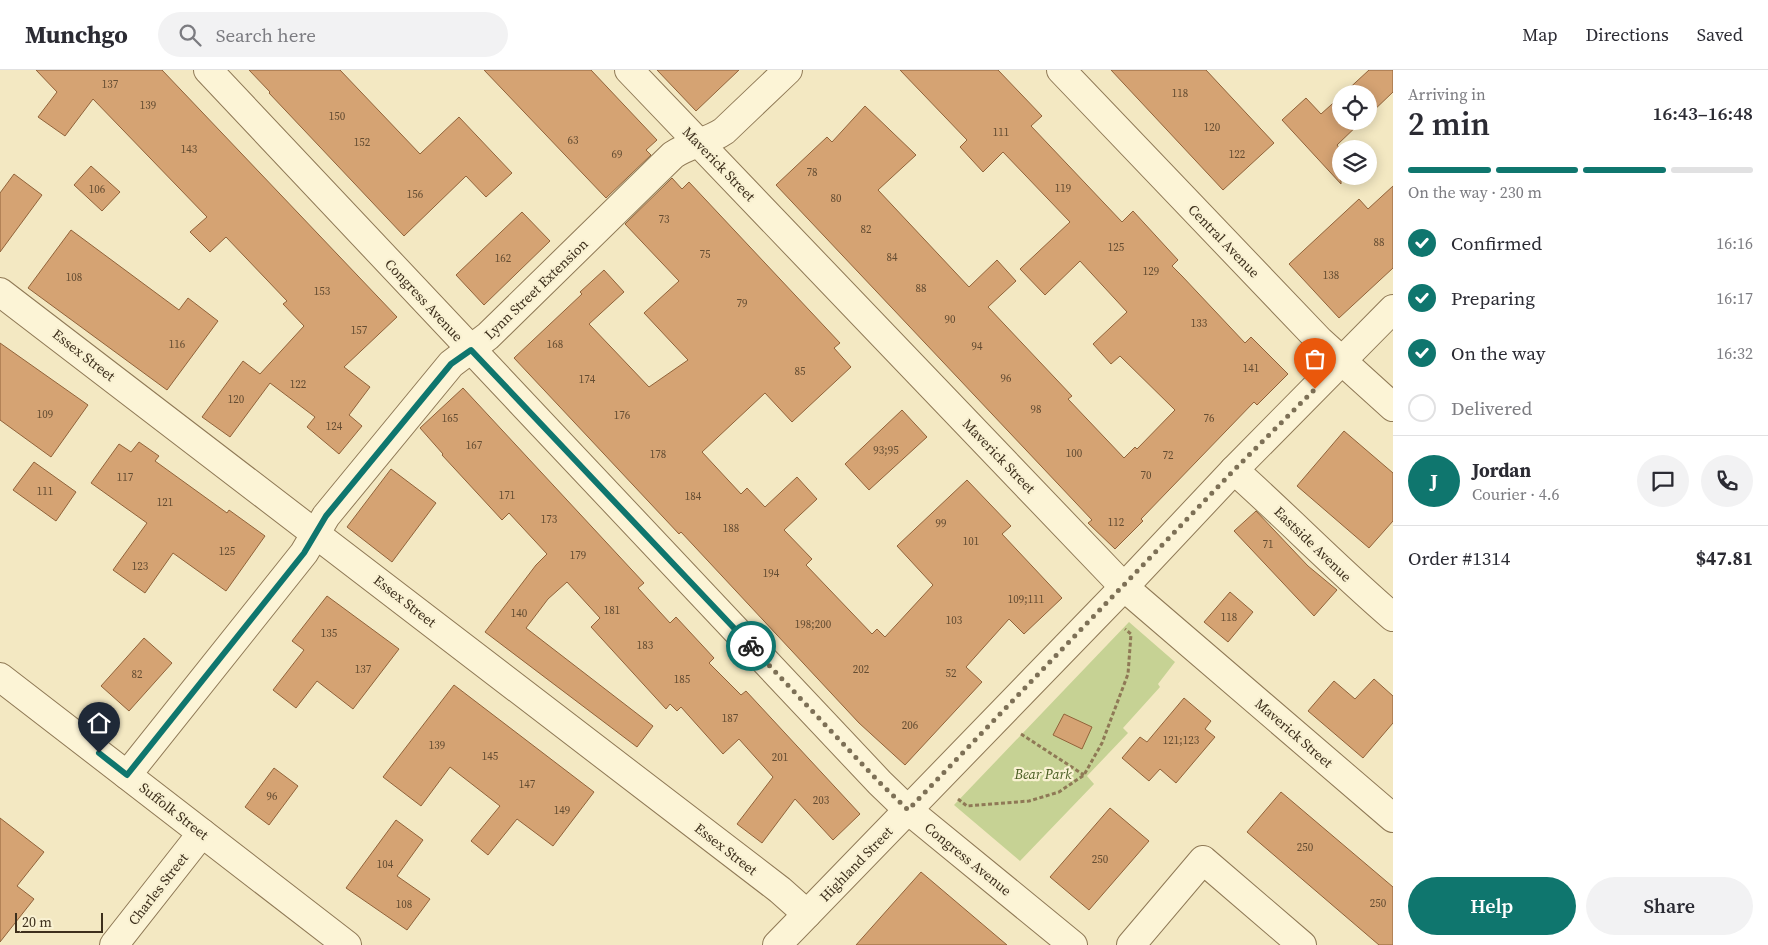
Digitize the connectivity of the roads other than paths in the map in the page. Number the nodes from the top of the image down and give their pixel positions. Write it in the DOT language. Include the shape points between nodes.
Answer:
graph roads {
  1 [pos="208,70"];
  2 [pos="629,70"];
  3 [pos="788,70"];
  4 [pos="1061,70"];
  5 [pos="699,143"];
  6 [pos="0,292"];
  7 [pos="1393,309"];
  8 [pos="471,350"];
  9 [pos="1342,362"];
  10 [pos="1393,407"];
  11 [pos="1234,470"];
  12 [pos="316,533"];
  13 [pos="1124,587"];
  14 [pos="1393,617"];
  15 [pos="0,677"];
  16 [pos="127,775"];
  17 [pos="908,810"];
  18 [pos="1393,818"];
  19 [pos="202,833"];
  20 [pos="807,914"];
  21 [pos="114,945"];
  22 [pos="347,945"];
  23 [pos="777,945"];
  24 [pos="1073,945"];
  25 [pos="1131,945"];
  26 [pos="1302,945"];
  1 -- 8 [label="street, Congress Avenue"];
  2 -- 5 [label="street, Maverick Street"];
  3 -- 5 [label="street, Lynn Street Extension" via="724,131"];
  4 -- 9 [label="street, Central Avenue"];
  5 -- 8 [label="street, Lynn Street Extension" via="672,154"];
  5 -- 13 [label="street, Maverick Street"];
  6 -- 12 [label="street, Essex Street"];
  7 -- 9 [label="street, Highland Street"];
  8 -- 12 [label="street, Lynn Street Extension" via="460,356 445,372 326,516"];
  8 -- 17 [label="street, Congress Avenue"];
  9 -- 10 [label="street, Central Avenue"];
  9 -- 11 [label="street, Highland Street"];
  11 -- 13 [label="street, Highland Street"];
  11 -- 14 [label="street, Eastside Avenue"];
  12 -- 16 [label="street, Lynn Street Extension" via="304,553"];
  12 -- 20 [label="street, Essex Street"];
  13 -- 17 [label="street, Highland Street"];
  13 -- 18 [label="street, Maverick Street"];
  15 -- 16 [label="street, Suffolk Street"];
  16 -- 19 [label="street, Suffolk Street"];
  17 -- 20 [label="street, Highland Street"];
  17 -- 24 [label="street, Congress Avenue"];
  19 -- 21 [label="street, Charles Street"];
  19 -- 22 [label="street, Suffolk Street"];
  20 -- 23 [label="street, Highland Street"];
  25 -- 26 [label="street" via="1203,860"];
}
